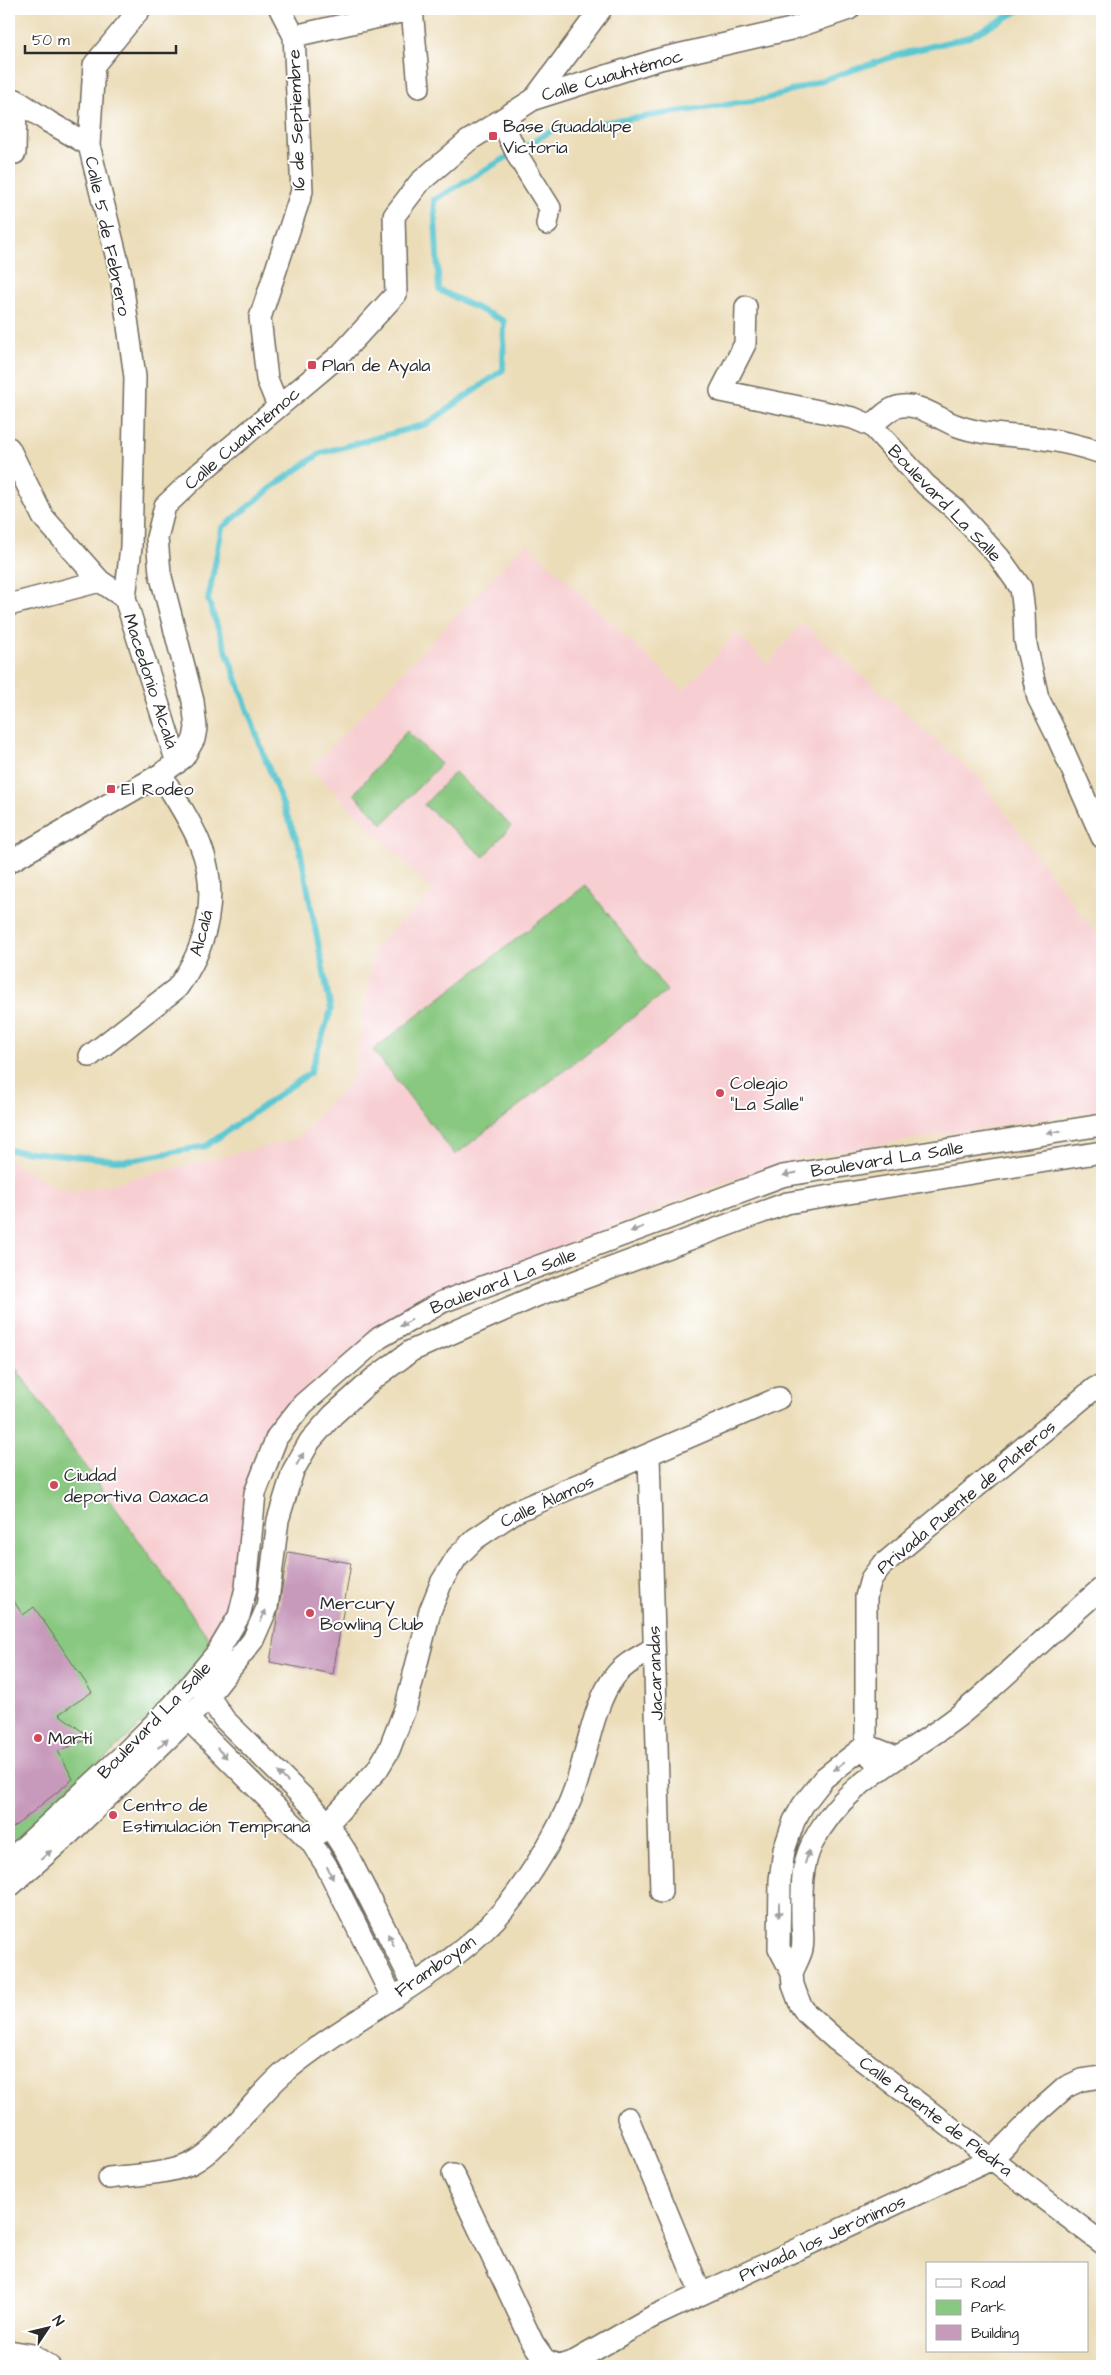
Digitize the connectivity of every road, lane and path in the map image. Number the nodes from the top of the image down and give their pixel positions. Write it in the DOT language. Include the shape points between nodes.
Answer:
graph roads {
  1 [pos="140,9"];
  2 [pos="280,9"];
  3 [pos="413,9"];
  4 [pos="601,9"];
  5 [pos="849,9"];
  6 [pos="294,36"];
  7 [pos="419,88"];
  8 [pos="534,99"];
  9 [pos="503,127"];
  10 [pos="89,145"];
  11 [pos="15,152"];
  12 [pos="547,224"];
  13 [pos="746,307"];
  14 [pos="278,406"];
  15 [pos="872,426"];
  16 [pos="9,448"];
  17 [pos="1102,454"];
  18 [pos="100,581"];
  19 [pos="125,598"];
  20 [pos="9,605"];
  21 [pos="169,768"];
  22 [pos="1102,837"];
  23 [pos="9,862"];
  24 [pos="90,1056"];
  25 [pos="1102,1125"];
  26 [pos="1102,1152"];
  27 [pos="1095,1388"];
  28 [pos="779,1398"];
  29 [pos="648,1454"];
  30 [pos="1102,1588"];
  31 [pos="654,1648"];
  32 [pos="197,1679"];
  33 [pos="208,1697"];
  34 [pos="180,1712"];
  35 [pos="866,1745"];
  36 [pos="888,1763"];
  37 [pos="328,1824"];
  38 [pos="311,1842"];
  39 [pos="9,1861"];
  40 [pos="9,1887"];
  41 [pos="661,1892"];
  42 [pos="792,1973"];
  43 [pos="413,1984"];
  44 [pos="392,1998"];
  45 [pos="1102,2077"];
  46 [pos="628,2118"];
  47 [pos="992,2159"];
  48 [pos="453,2174"];
  49 [pos="109,2178"];
  50 [pos="1102,2243"];
  51 [pos="701,2294"];
  52 [pos="9,2350"];
  53 [pos="50,2366"];
  1 -- 10 [label="street, Calle 5 de Febrero" via="94,65"];
  2 -- 6 [label="street, 16 de Septiembre"];
  3 -- 6 [label="street"];
  3 -- 7 [label="street"];
  4 -- 8 [label="street"];
  5 -- 8 [label="street, Calle Cuauhtémoc" via="791,29 660,59"];
  6 -- 14 [label="street, 16 de Septiembre" via="302,191 260,318 267,379"];
  8 -- 9 [label="street, Calle Cuauhtémoc"];
  9 -- 12 [label="street" via="550,208"];
  9 -- 14 [label="street, Calle Cuauhtémoc" via="468,141 415,188 394,216 396,294 340,355"];
  10 -- 11 [label="street" via="16,100"];
  10 -- 19 [label="street, Calle 5 de Febrero" via="120,275 135,377 131,547"];
  13 -- 15 [label="street" via="745,344 721,391 852,418"];
  14 -- 21 [label="street, Calle Cuauhtémoc" via="165,506 157,538 160,573 195,716 190,749"];
  15 -- 17 [label="street" via="897,407 921,408 956,426 1082,446"];
  15 -- 22 [label="street, Boulevard La Salle" via="926,485 962,516 999,557 1021,588 1025,640 1038,698"];
  16 -- 18 [label="street" via="44,517"];
  18 -- 19 [label="street"];
  18 -- 20 [label="street"];
  19 -- 21 [label="street, Macedonio Alcalá"];
  21 -- 23 [label="street"];
  21 -- 24 [label="street, Alcalá" via="207,865 210,910 205,932 200,950 177,988"];
  25 -- 32 [label="street, Boulevard La Salle, one-way" via="793,1173 768,1180 442,1302 379,1338 303,1404 277,1437 255,1492 246,1588 239,1616"];
  33 -- 26 [label="street, Boulevard La Salle, one-way" via="253,1640 267,1608 278,1520 293,1471 310,1441 373,1379 411,1351 536,1296 776,1206"];
  27 -- 35 [label="street, Privada Puente de Plateros" via="875,1573 866,1597"];
  28 -- 29 [label="street, Calle Álamos"];
  29 -- 31 [label="street, Jacarandas"];
  29 -- 37 [label="street, Calle Álamos" via="515,1512 475,1539 457,1557 430,1611 406,1706 389,1750 377,1770"];
  30 -- 36 [label="street" via="967,1709"];
  31 -- 41 [label="street, Jacarandas"];
  31 -- 43 [label="street, Framboyan" via="627,1664 608,1685 566,1811 517,1893 474,1940"];
  32 -- 33 [label="street"];
  32 -- 34 [label="street, Boulevard La Salle"];
  33 -- 34 [label="street, Boulevard La Salle"];
  37 -- 33 [label="street, one-way" via="224,1719"];
  34 -- 38 [label="street, one-way"];
  34 -- 39 [label="street, Boulevard La Salle" via="120,1758"];
  40 -- 34 [label="street, Boulevard La Salle, one-way" via="70,1834"];
  35 -- 36 [label="street, Privada Puente de Plateros"];
  35 -- 42 [label="street, Calle Puente de Piedra, one-way" via="824,1778 813,1791 794,1821 784,1850 779,1948"];
  42 -- 36 [label="street, one-way" via="802,1948 803,1881 811,1847 826,1821 841,1804"];
  37 -- 38 [label="street, Calle Álamos"];
  43 -- 37 [label="street, one-way" via="346,1852"];
  38 -- 44 [label="street, one-way" via="326,1865"];
  42 -- 47 [label="street, Calle Puente de Piedra" via="800,2004 819,2026"];
  43 -- 44 [label="street, Framboyan"];
  44 -- 49 [label="street, Framboyan" via="287,2070 194,2162 179,2168"];
  45 -- 47 [label="street, Privada los Jerónimos" via="1081,2080 1066,2087"];
  46 -- 51 [label="street"];
  47 -- 50 [label="street, Calle Puente de Piedra"];
  47 -- 51 [label="street, Privada los Jerónimos"];
  48 -- 51 [label="street, Privada los Jerónimos" via="533,2344 552,2365 568,2364"];
  52 -- 53 [label="street" via="34,2355"];
}
